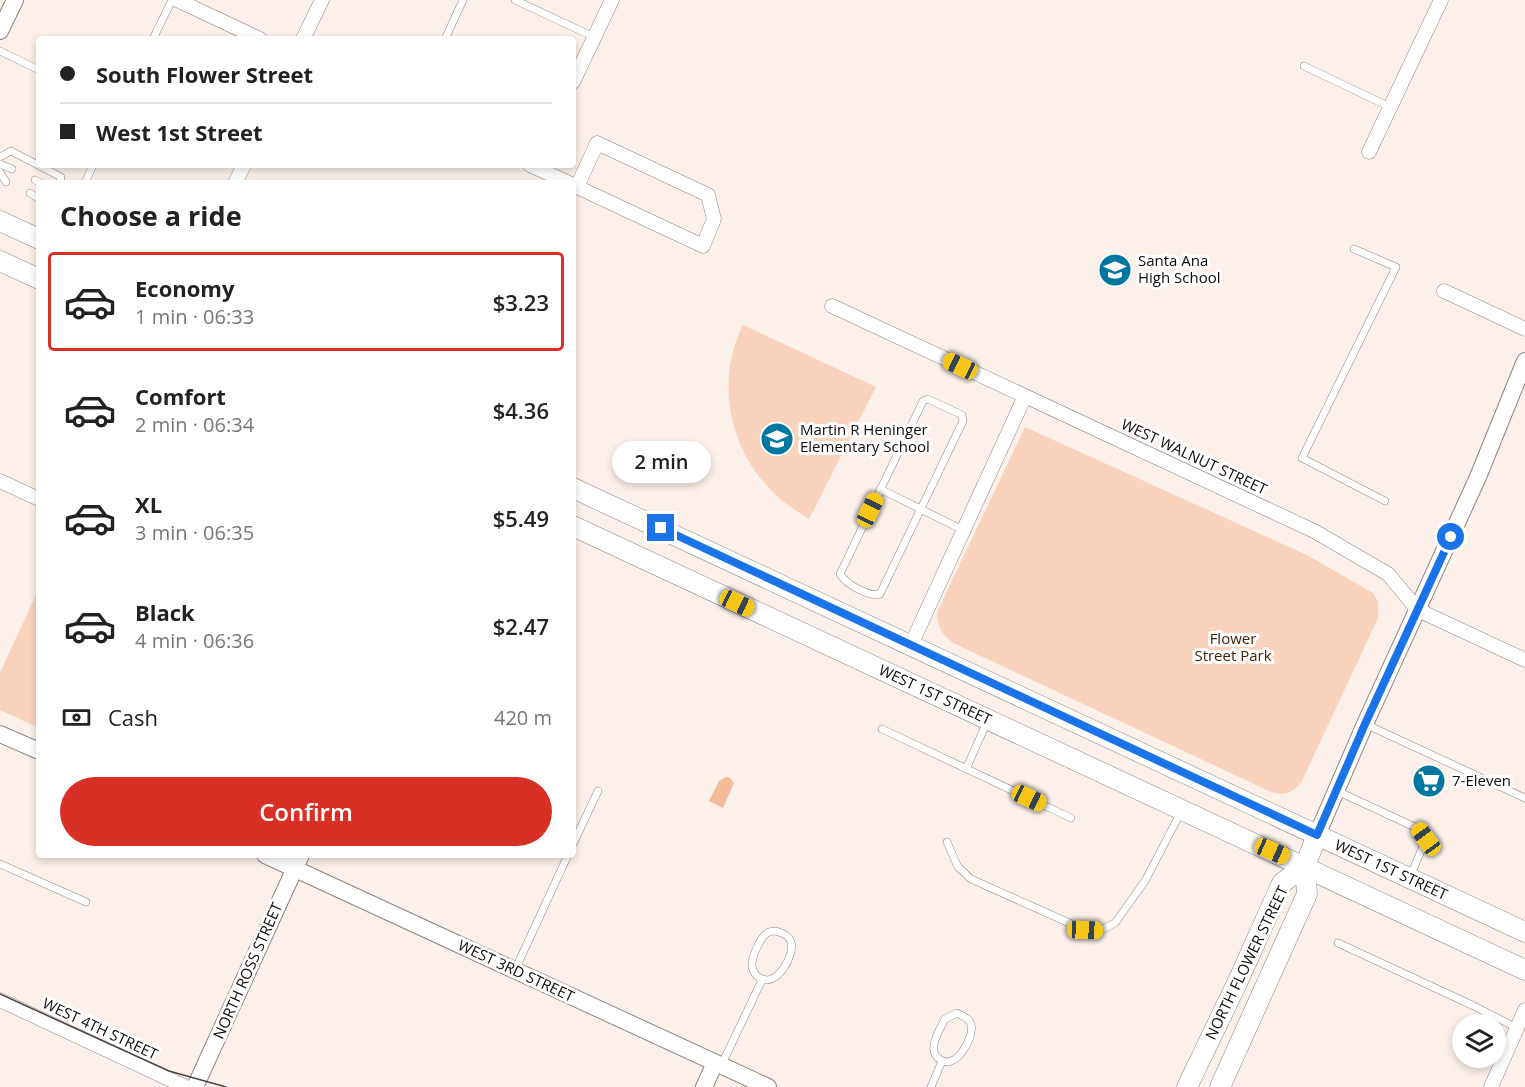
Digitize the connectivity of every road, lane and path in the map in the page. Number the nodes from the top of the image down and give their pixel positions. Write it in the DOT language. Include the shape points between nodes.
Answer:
graph roads {
  1 [pos="15,0"];
  2 [pos="172,0"];
  3 [pos="177,0"];
  4 [pos="322,0"];
  5 [pos="463,0"];
  6 [pos="515,0"];
  7 [pos="612,0"];
  8 [pos="1441,0"];
  9 [pos="0,31"];
  10 [pos="154,36"];
  11 [pos="254,36"];
  12 [pos="304,36"];
  13 [pos="446,36"];
  14 [pos="594,37"];
  15 [pos="0,51"];
  16 [pos="1304,66"];
  17 [pos="36,69"];
  18 [pos="576,76"];
  19 [pos="1390,107"];
  20 [pos="1369,152"];
  21 [pos="0,157"];
  22 [pos="0,164"];
  23 [pos="36,164"];
  24 [pos="44,168"];
  25 [pos="538,168"];
  26 [pos="12,169"];
  27 [pos="0,172"];
  28 [pos="60,180"];
  29 [pos="563,180"];
  30 [pos="576,180"];
  31 [pos="6,182"];
  32 [pos="576,186"];
  33 [pos="30,194"];
  34 [pos="36,197"];
  35 [pos="0,221"];
  36 [pos="36,238"];
  37 [pos="1354,249"];
  38 [pos="0,261"];
  39 [pos="36,278"];
  40 [pos="1444,291"];
  41 [pos="832,306"];
  42 [pos="1525,329"];
  43 [pos="1525,361"];
  44 [pos="1520,386"];
  45 [pos="1025,396"];
  46 [pos="0,481"];
  47 [pos="576,489"];
  48 [pos="880,489"];
  49 [pos="36,498"];
  50 [pos="1385,501"];
  51 [pos="921,509"];
  52 [pos="576,527"];
  53 [pos="963,530"];
  54 [pos="1418,610"];
  55 [pos="910,645"];
  56 [pos="1525,660"];
  57 [pos="988,720"];
  58 [pos="1365,724"];
  59 [pos="882,729"];
  60 [pos="0,734"];
  61 [pos="36,751"];
  62 [pos="966,769"];
  63 [pos="1336,790"];
  64 [pos="598,791"];
  65 [pos="1525,798"];
  66 [pos="1182,810"];
  67 [pos="1071,818"];
  68 [pos="1317,835"];
  69 [pos="576,838"];
  70 [pos="947,842"];
  71 [pos="279,858"];
  72 [pos="567,858"];
  73 [pos="298,862"];
  74 [pos="0,864"];
  75 [pos="1305,866"];
  76 [pos="1409,879"];
  77 [pos="86,902"];
  78 [pos="1525,932"];
  79 [pos="1338,943"];
  80 [pos="515,970"];
  81 [pos="1525,970"];
  82 [pos="762,980"];
  83 [pos="0,1000"];
  84 [pos="1525,1010"];
  85 [pos="1517,1028"];
  86 [pos="942,1061"];
  87 [pos="718,1064"];
  88 [pos="186,1087"];
  89 [pos="195,1087"];
  90 [pos="704,1087"];
  91 [pos="768,1087"];
  92 [pos="931,1087"];
  93 [pos="1187,1087"];
  94 [pos="1220,1087"];
  95 [pos="1491,1087"];
  1 -- 9 [label="street"];
  2 -- 10 [label="lane"];
  3 -- 11 [label="street"];
  4 -- 12 [label="street"];
  5 -- 13 [label="lane"];
  6 -- 14 [label="lane"];
  7 -- 14 [label="street"];
  8 -- 19 [label="street"];
  14 -- 18 [label="street"];
  15 -- 17 [label="lane"];
  16 -- 19 [label="lane"];
  19 -- 20 [label="street"];
  21 -- 23 [label="lane" via="11,151"];
  22 -- 26 [label="lane"];
  24 -- 28 [label="lane"];
  25 -- 29 [label="street"];
  27 -- 31 [label="lane"];
  30 -- 32 [label="street" via="597,143 708,195 714,219 703,246"];
  33 -- 34 [label="lane"];
  35 -- 36 [label="main road"];
  37 -- 50 [label="lane" via="1396,267 1302,458"];
  38 -- 39 [label="main road"];
  40 -- 42 [label="street"];
  41 -- 45 [label="street, WEST WALNUT STREET"];
  43 -- 44 [label="street"];
  44 -- 54 [label="street"];
  45 -- 53 [label="street"];
  45 -- 54 [label="street, WEST WALNUT STREET" via="1314,531 1388,574"];
  46 -- 49 [label="street"];
  47 -- 55 [label="main road, WEST 1ST STREET"];
  48 -- 51 [label="lane"];
  48 -- 51 [label="lane" via="840,574 845,581 874,596 880,594"];
  48 -- 51 [label="lane" via="923,401 928,399 962,415 963,421"];
  51 -- 53 [label="lane"];
  52 -- 57 [label="main road, WEST 1ST STREET"];
  53 -- 55 [label="street"];
  54 -- 56 [label="street, WEST WALNUT STREET"];
  54 -- 58 [label="street"];
  55 -- 68 [label="main road, WEST 1ST STREET"];
  57 -- 62 [label="lane"];
  57 -- 66 [label="main road, WEST 1ST STREET"];
  58 -- 63 [label="street"];
  58 -- 65 [label="lane"];
  59 -- 62 [label="lane"];
  60 -- 61 [label="street"];
  62 -- 67 [label="lane"];
  63 -- 68 [label="street"];
  63 -- 76 [label="lane" via="1419,829 1426,839"];
  64 -- 69 [label="lane"];
  66 -- 70 [label="lane" via="1145,881 1116,923 1101,930 1085,930 971,879 958,867"];
  66 -- 75 [label="main road, WEST 1ST STREET"];
  68 -- 75 [label="main road"];
  68 -- 76 [label="main road, WEST 1ST STREET"];
  71 -- 73 [label="street, WEST 3RD STREET"];
  72 -- 80 [label="lane"];
  73 -- 80 [label="street, WEST 3RD STREET"];
  73 -- 89 [label="street, NORTH ROSS STREET"];
  74 -- 77 [label="lane"];
  75 -- 81 [label="main road, WEST 1ST STREET"];
  75 -- 93 [label="main road, NORTH FLOWER STREET" via="1282,883"];
  75 -- 94 [label="main road, NORTH FLOWER STREET" via="1307,894"];
  76 -- 78 [label="main road, WEST 1ST STREET"];
  79 -- 85 [label="lane"];
  80 -- 87 [label="street, WEST 3RD STREET"];
  82 -- 82 [label="lane" via="769,981 781,973 791,950 786,935 776,931 763,938 752,966"];
  82 -- 87 [label="lane"];
  83 -- 88 [label="street, WEST 4TH STREET"];
  84 -- 85 [label="street"];
  85 -- 95 [label="street"];
  86 -- 86 [label="lane" via="949,1062 960,1055 971,1032 967,1018 957,1013 945,1018 934,1042 935,1056"];
  86 -- 92 [label="lane"];
  87 -- 90 [label="street"];
  87 -- 91 [label="street, WEST 3RD STREET"];
}
